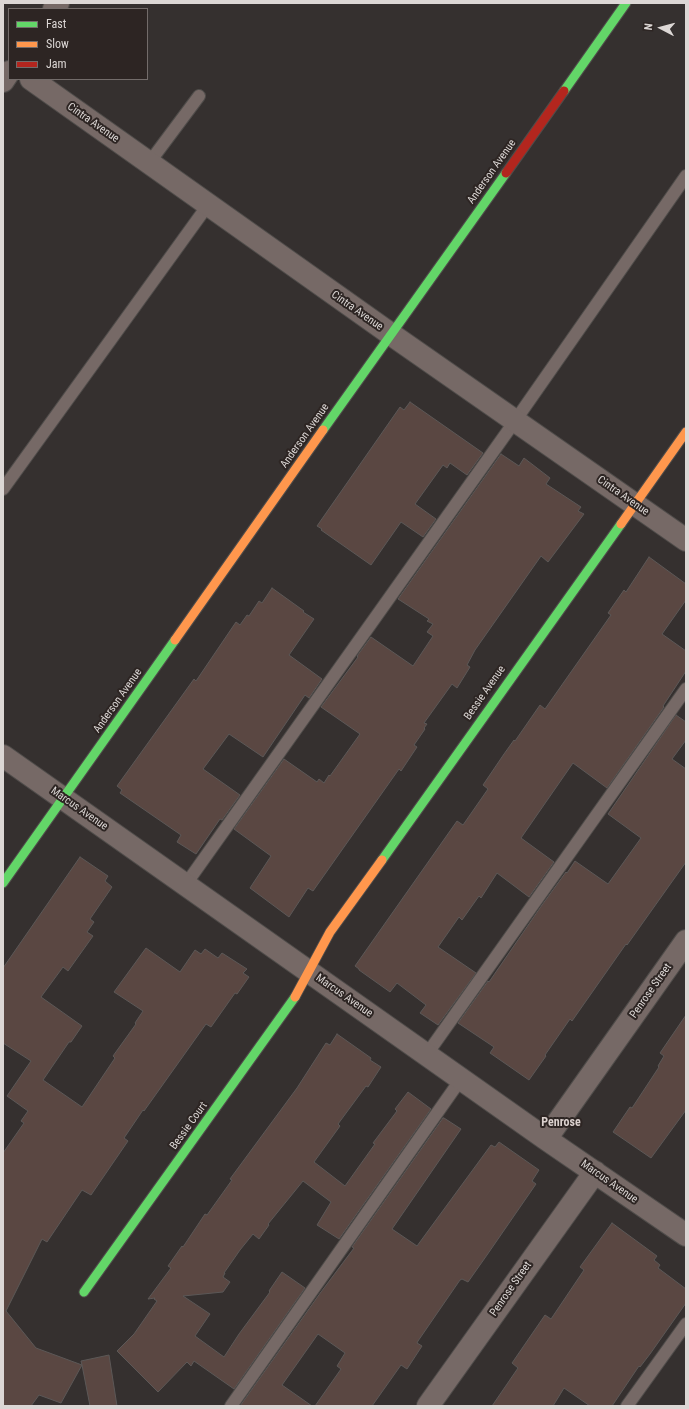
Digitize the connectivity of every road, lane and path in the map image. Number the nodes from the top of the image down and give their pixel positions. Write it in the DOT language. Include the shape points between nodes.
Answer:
graph roads {
  1 [pos="621,5"];
  2 [pos="32,80"];
  3 [pos="199,96"];
  4 [pos="149,163"];
  5 [pos="686,176"];
  6 [pos="208,205"];
  7 [pos="392,335"];
  8 [pos="515,421"];
  9 [pos="686,432"];
  10 [pos="3,489"];
  11 [pos="635,504"];
  12 [pos="686,540"];
  13 [pos="686,689"];
  14 [pos="3,756"];
  15 [pos="63,798"];
  16 [pos="3,883"];
  17 [pos="186,884"];
  18 [pos="686,941"];
  19 [pos="310,972"];
  20 [pos="427,1054"];
  21 [pos="461,1078"];
  22 [pos="546,1138"];
  23 [pos="595,1172"];
  24 [pos="686,1235"];
  25 [pos="84,1292"];
  26 [pos="686,1324"];
  27 [pos="231,1406"];
  28 [pos="428,1406"];
  29 [pos="626,1406"];
  1 -- 7 [label="street, Anderson Avenue"];
  2 -- 4 [label="street, Cintra Avenue"];
  3 -- 4 [label="lane"];
  4 -- 6 [label="street, Cintra Avenue"];
  5 -- 8 [label="lane"];
  6 -- 7 [label="street, Cintra Avenue"];
  6 -- 10 [label="lane"];
  7 -- 8 [label="street, Cintra Avenue"];
  7 -- 15 [label="street, Anderson Avenue"];
  8 -- 11 [label="street, Cintra Avenue"];
  8 -- 17 [label="lane"];
  9 -- 11 [label="street, Bessie Avenue"];
  11 -- 12 [label="street, Cintra Avenue"];
  11 -- 19 [label="street, Bessie Avenue" via="330,932"];
  13 -- 20 [label="lane"];
  14 -- 15 [label="street, Marcus Avenue"];
  15 -- 16 [label="street, Anderson Avenue"];
  15 -- 17 [label="street, Marcus Avenue"];
  17 -- 19 [label="street, Marcus Avenue"];
  18 -- 22 [label="street, Penrose Street"];
  19 -- 20 [label="street, Marcus Avenue"];
  19 -- 25 [label="street, Bessie Court" via="291,1004"];
  20 -- 21 [label="street, Marcus Avenue"];
  21 -- 22 [label="street, Marcus Avenue"];
  21 -- 27 [label="lane"];
  22 -- 23 [label="street, Marcus Avenue"];
  23 -- 24 [label="street, Marcus Avenue"];
  23 -- 28 [label="street, Penrose Street"];
  26 -- 29 [label="lane"];
}
